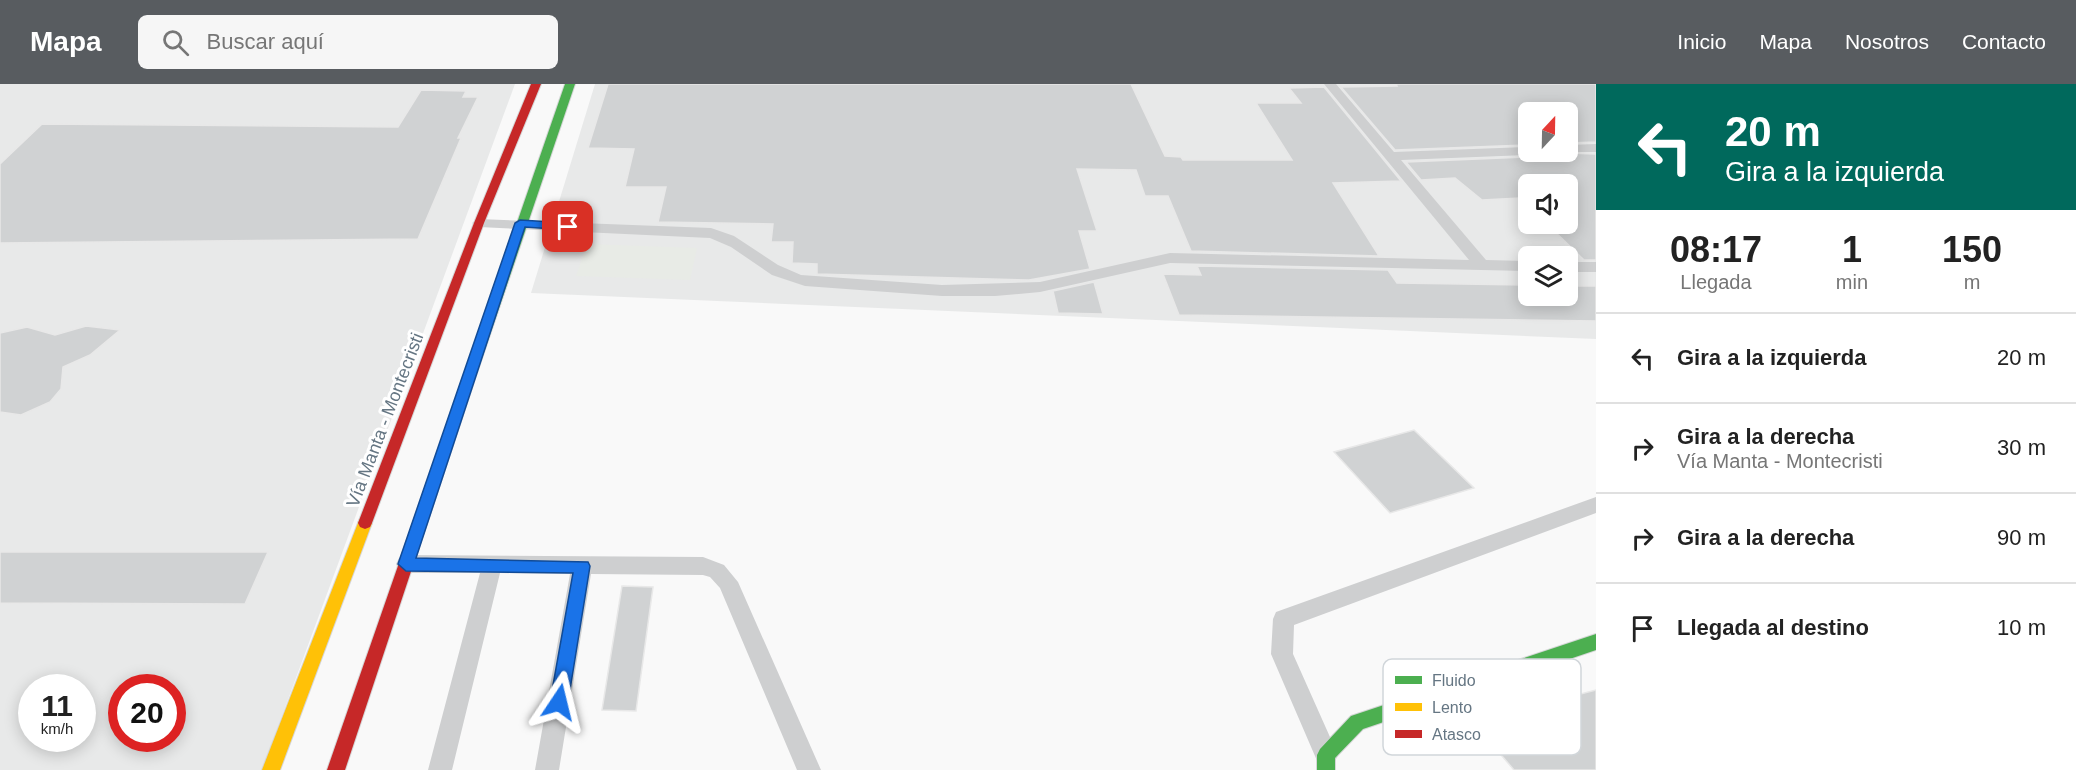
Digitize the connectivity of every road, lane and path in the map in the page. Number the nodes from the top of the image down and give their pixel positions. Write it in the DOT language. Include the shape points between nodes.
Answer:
graph roads {
  1 [pos="536,84"];
  2 [pos="570,84"];
  3 [pos="1330,84"];
  4 [pos="1596,148"];
  5 [pos="1578,149"];
  6 [pos="1518,151"];
  7 [pos="1392,156"];
  8 [pos="479,223"];
  9 [pos="520,223"];
  10 [pos="1482,265"];
  11 [pos="1518,266"];
  12 [pos="1578,267"];
  13 [pos="1596,267"];
  14 [pos="1596,505"];
  15 [pos="406,564"];
  16 [pos="492,565"];
  17 [pos="582,566"];
  18 [pos="1596,642"];
  19 [pos="1545,659"];
  20 [pos="1383,713"];
  21 [pos="1326,762"];
  22 [pos="271,770"];
  23 [pos="336,770"];
  24 [pos="440,770"];
  25 [pos="548,770"];
  26 [pos="809,770"];
  1 -- 8 [label="main road, Vía Manta - Montecristi"];
  2 -- 9 [label="main road"];
  3 -- 7 [label="lane"];
  4 -- 5 [label="lane"];
  6 -- 7 [label="lane"];
  7 -- 10 [label="lane"];
  8 -- 9 [label="lane"];
  8 -- 22 [label="main road, Vía Manta - Montecristi"];
  9 -- 10 [label="lane" via="711,233 739,244 789,277 810,282 972,290 1023,289 1170,258"];
  9 -- 15 [label="main road"];
  10 -- 11 [label="lane"];
  12 -- 13 [label="lane"];
  14 -- 21 [label="lane" via="1284,619 1282,654"];
  15 -- 16 [label="lane"];
  15 -- 23 [label="main road"];
  16 -- 17 [label="lane"];
  16 -- 24 [label="lane"];
  17 -- 25 [label="lane"];
  17 -- 26 [label="lane" via="703,566 717,571 728,582"];
  18 -- 19 [label="main road"];
  20 -- 21 [label="main road" via="1357,722"];
}
